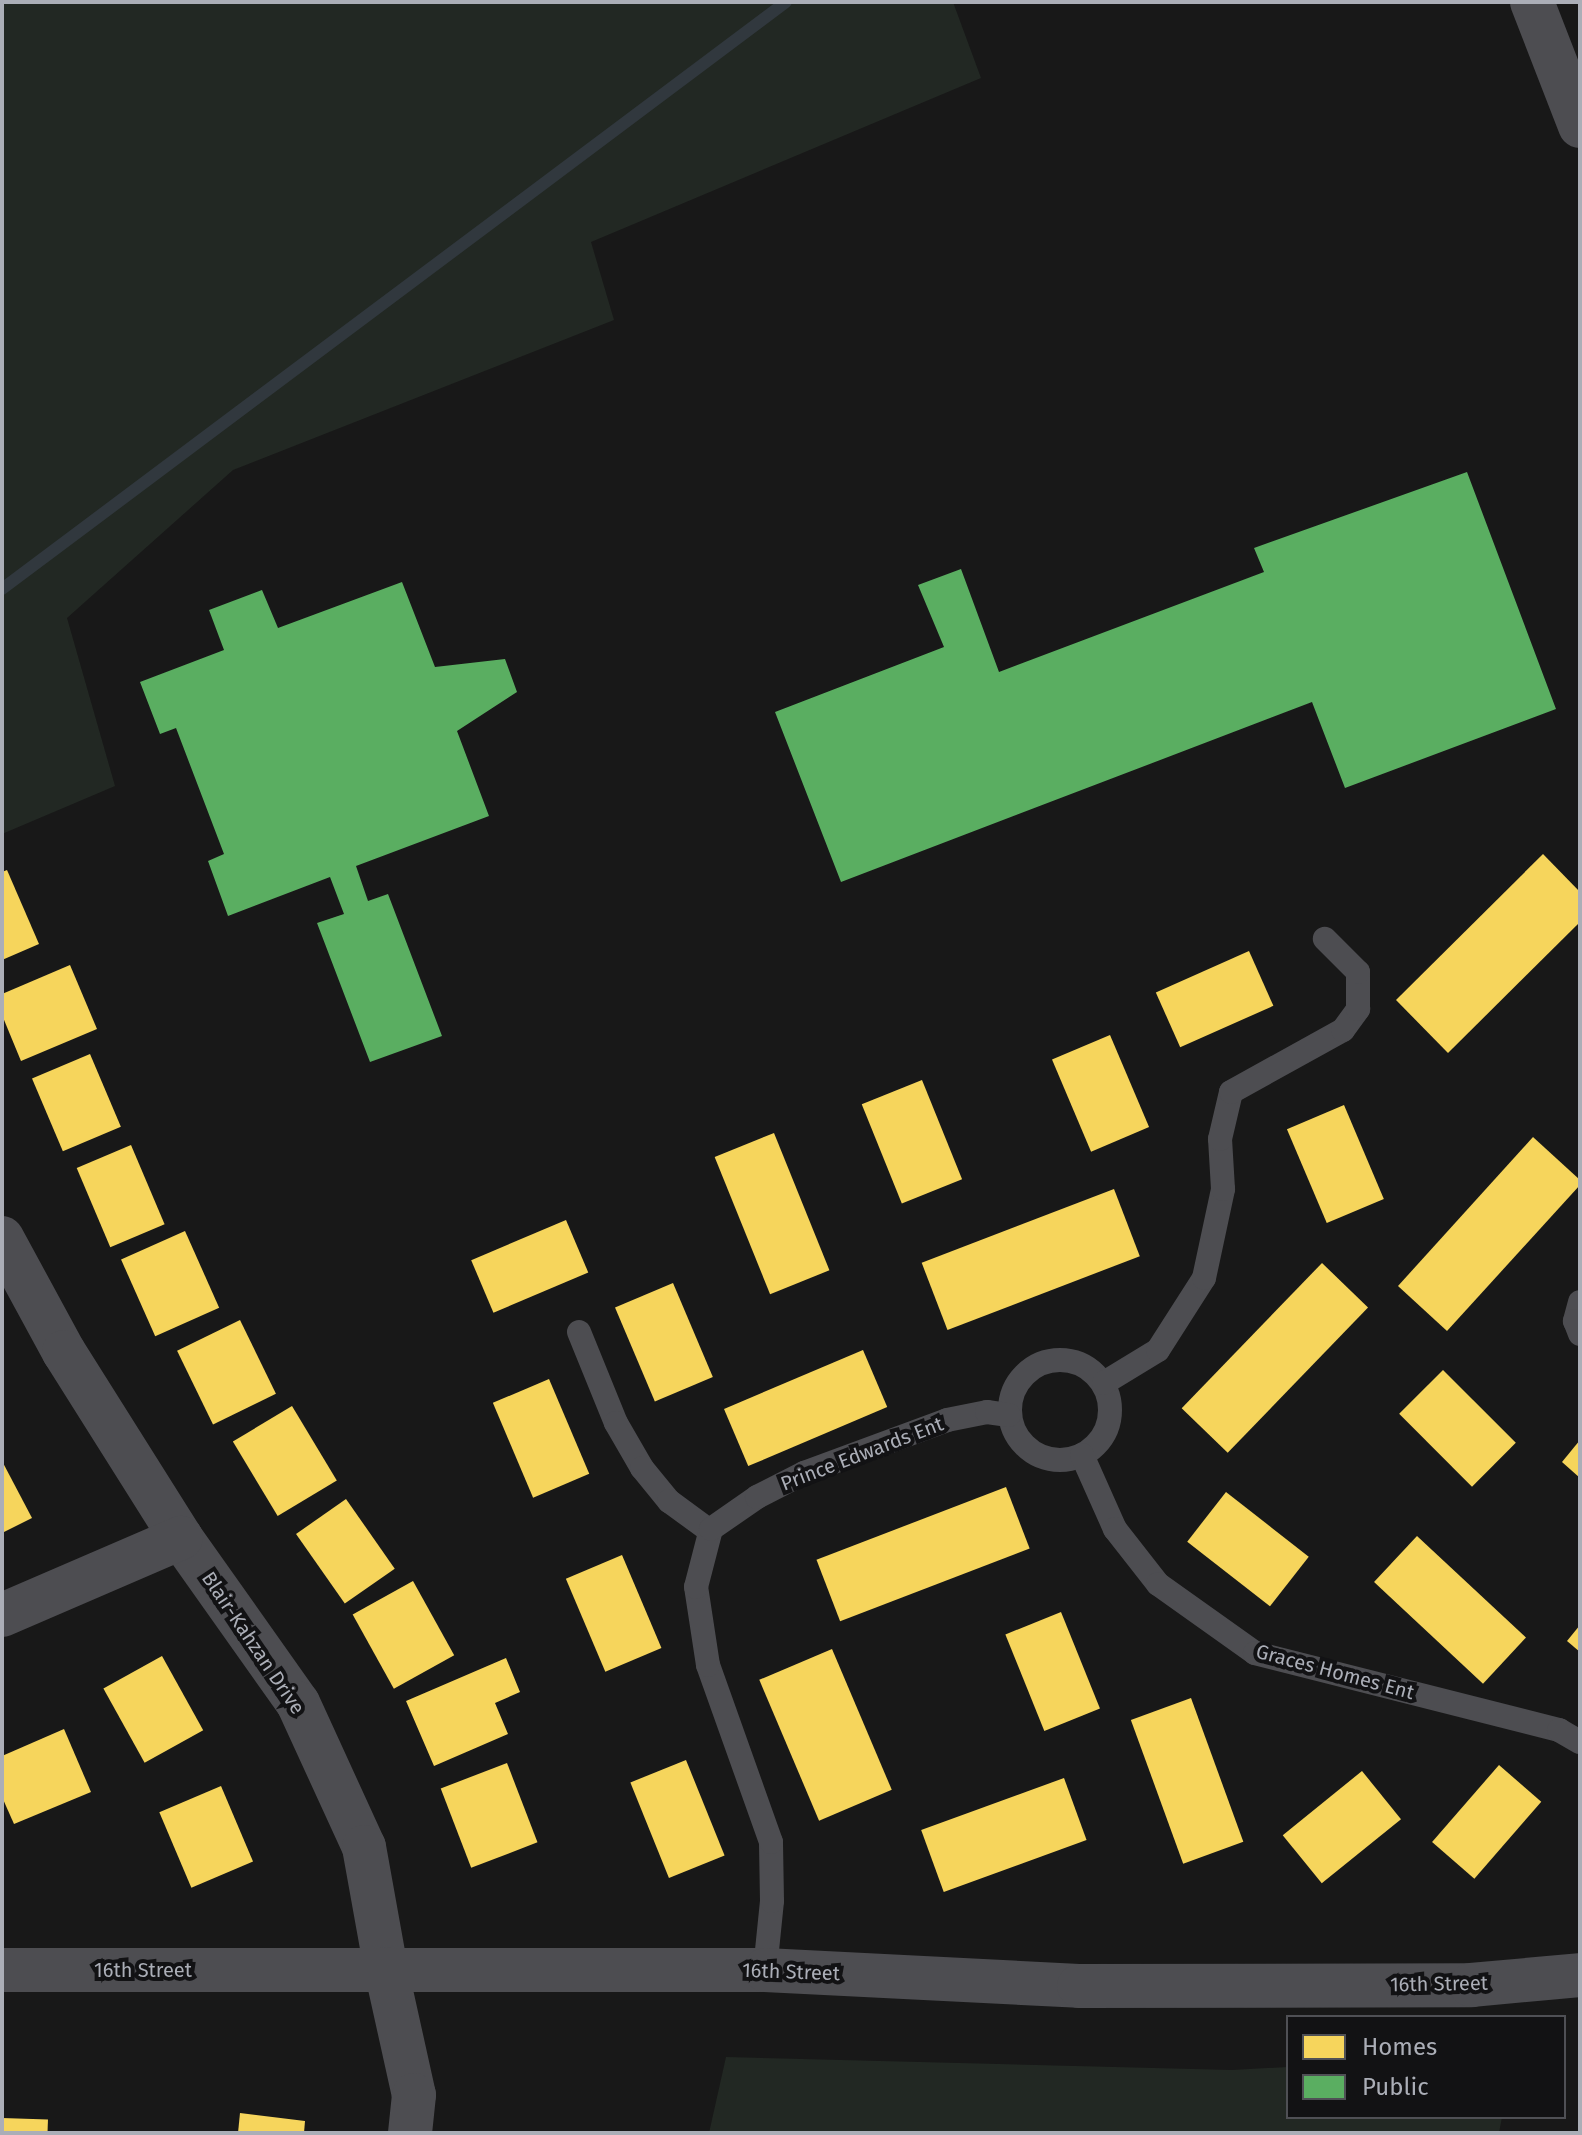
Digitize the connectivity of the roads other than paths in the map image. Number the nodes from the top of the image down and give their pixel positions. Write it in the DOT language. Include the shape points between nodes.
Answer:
graph roads {
  1 [pos="1532,2"];
  2 [pos="1580,126"];
  3 [pos="1325,939"];
  4 [pos="2,1238"];
  5 [pos="1580,1302"];
  6 [pos="579,1332"];
  7 [pos="1580,1334"];
  8 [pos="1104,1383"];
  9 [pos="1009,1415"];
  10 [pos="1082,1455"];
  11 [pos="710,1531"];
  12 [pos="181,1538"];
  13 [pos="2,1615"];
  14 [pos="1580,1742"];
  15 [pos="386,1969"];
  16 [pos="2,1970"];
  17 [pos="765,1970"];
  18 [pos="1580,1975"];
  19 [pos="410,2133"];
  1 -- 2 [label="street"];
  3 -- 8 [label="lane" via="1358,972 1358,1009 1343,1030 1231,1092 1220,1139 1223,1189 1204,1278 1158,1350"];
  4 -- 12 [label="street, Blair-Kahzan Drive" via="64,1352"];
  5 -- 7 [label="lane" via="1575,1321"];
  6 -- 11 [label="lane" via="616,1423 642,1468 669,1501"];
  8 -- 9 [label="lane" via="1092,1370 1069,1360 1044,1363 1014,1390"];
  8 -- 10 [label="lane" via="1110,1422"];
  9 -- 10 [label="lane" via="1021,1443 1039,1456 1060,1460"];
  9 -- 11 [label="lane, Prince Edwards Ent" via="987,1412 947,1420 804,1473 757,1497"];
  10 -- 14 [label="lane, Graces Homes Ent" via="1115,1529 1158,1584 1255,1653 1559,1730"];
  11 -- 17 [label="lane" via="696,1587 708,1665 771,1842"];
  12 -- 13 [label="street"];
  12 -- 15 [label="street, Blair-Kahzan Drive" via="298,1703 364,1847"];
  15 -- 16 [label="street, 16th Street"];
  15 -- 17 [label="street, 16th Street"];
  15 -- 19 [label="street, Blair-Kahzan Drive" via="414,2095"];
  17 -- 18 [label="street, 16th Street" via="1079,1986 1471,1985"];
}
